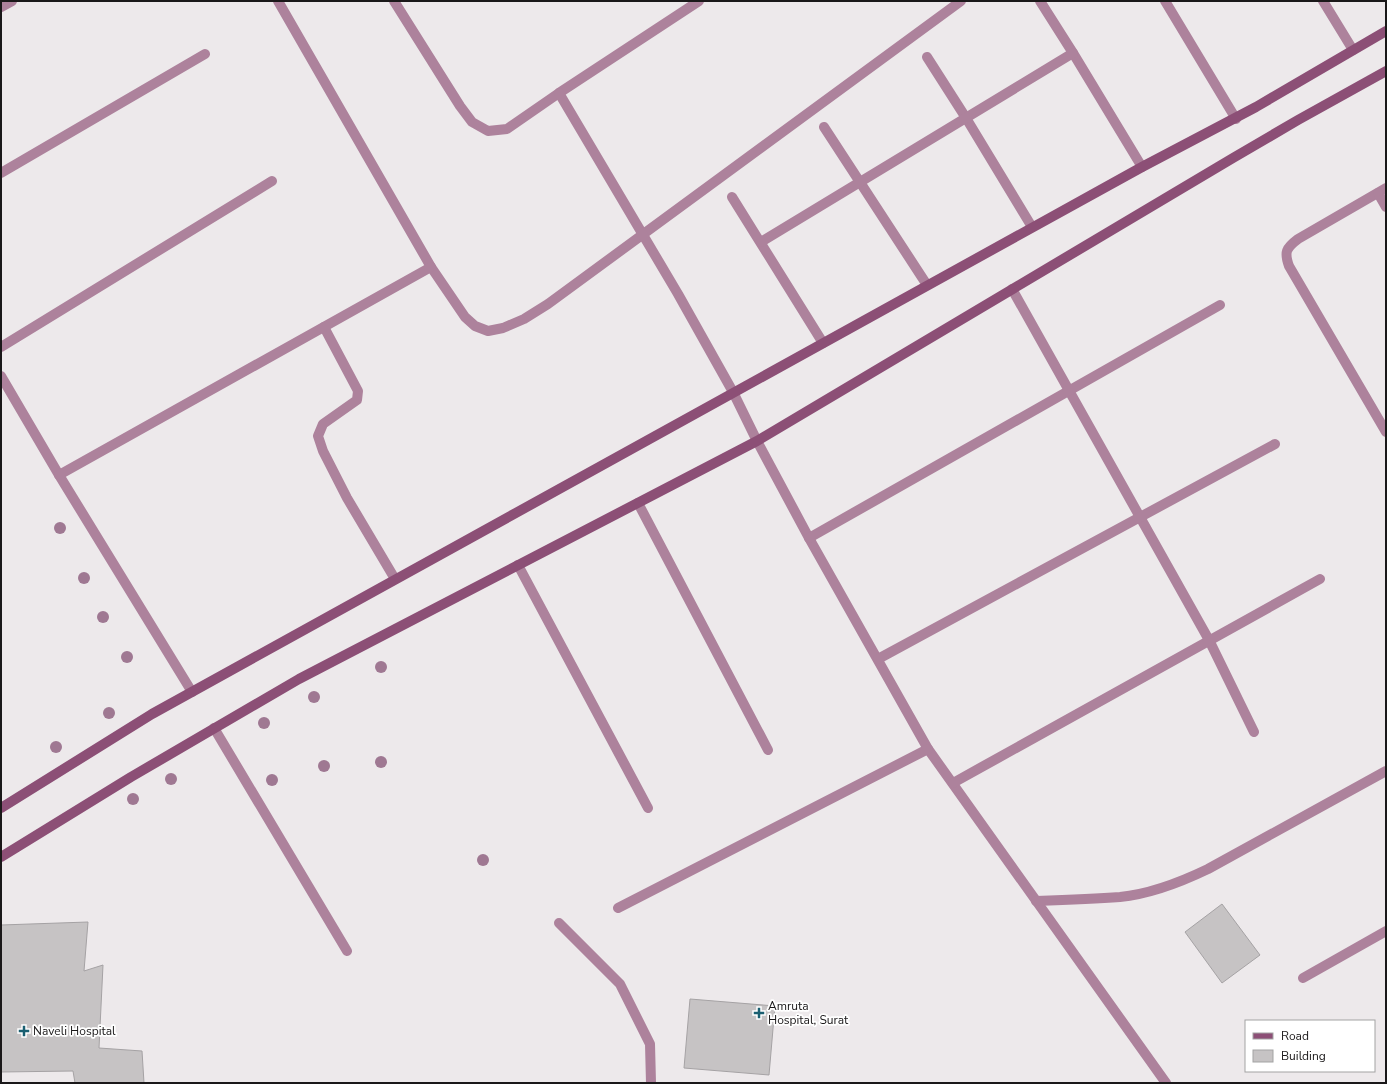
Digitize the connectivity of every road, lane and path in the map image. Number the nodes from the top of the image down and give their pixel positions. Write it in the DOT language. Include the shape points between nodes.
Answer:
graph roads {
  1 [pos="12,1"];
  2 [pos="278,1"];
  3 [pos="394,1"];
  4 [pos="699,1"];
  5 [pos="961,1"];
  6 [pos="1040,1"];
  7 [pos="1165,1"];
  8 [pos="1323,1"];
  9 [pos="1,7"];
  10 [pos="1386,31"];
  11 [pos="1353,50"];
  12 [pos="204,54"];
  13 [pos="1073,54"];
  14 [pos="927,57"];
  15 [pos="1386,71"];
  16 [pos="558,93"];
  17 [pos="966,118"];
  18 [pos="1236,118"];
  19 [pos="824,127"];
  20 [pos="1142,167"];
  21 [pos="1,173"];
  22 [pos="272,181"];
  23 [pos="860,182"];
  24 [pos="1382,191"];
  25 [pos="732,197"];
  26 [pos="1386,207"];
  27 [pos="1032,227"];
  28 [pos="642,234"];
  29 [pos="761,242"];
  30 [pos="431,267"];
  31 [pos="927,285"];
  32 [pos="1012,289"];
  33 [pos="1220,305"];
  34 [pos="324,327"];
  35 [pos="823,343"];
  36 [pos="1,347"];
  37 [pos="1,376"];
  38 [pos="1069,391"];
  39 [pos="734,392"];
  40 [pos="1386,432"];
  41 [pos="757,441"];
  42 [pos="1276,444"];
  43 [pos="59,475"];
  44 [pos="638,503"];
  45 [pos="1140,517"];
  46 [pos="809,538"];
  47 [pos="518,565"];
  48 [pos="1320,579"];
  49 [pos="395,580"];
  50 [pos="1209,640"];
  51 [pos="878,659"];
  52 [pos="192,692"];
  53 [pos="214,728"];
  54 [pos="1254,732"];
  55 [pos="928,748"];
  56 [pos="768,750"];
  57 [pos="1386,771"];
  58 [pos="953,783"];
  59 [pos="1,808"];
  60 [pos="648,808"];
  61 [pos="1,857"];
  62 [pos="1036,901"];
  63 [pos="618,908"];
  64 [pos="559,923"];
  65 [pos="1386,931"];
  66 [pos="347,951"];
  67 [pos="1303,978"];
  68 [pos="651,1083"];
  69 [pos="1166,1083"];
  1 -- 9 [label="street"];
  2 -- 30 [label="street"];
  3 -- 16 [label="street" via="460,106 472,122 488,131 506,129"];
  4 -- 16 [label="street"];
  5 -- 28 [label="street"];
  6 -- 13 [label="street"];
  7 -- 18 [label="street"];
  8 -- 11 [label="street"];
  10 -- 11 [label="street"];
  11 -- 18 [label="street"];
  12 -- 21 [label="street"];
  13 -- 17 [label="street"];
  13 -- 20 [label="street"];
  14 -- 17 [label="street"];
  15 -- 32 [label="street"];
  16 -- 28 [label="street"];
  17 -- 23 [label="street"];
  17 -- 27 [label="street"];
  18 -- 20 [label="street"];
  19 -- 23 [label="street"];
  20 -- 27 [label="street"];
  22 -- 36 [label="street"];
  23 -- 29 [label="street"];
  23 -- 31 [label="street"];
  24 -- 26 [label="street"];
  24 -- 40 [label="street" via="1290,244 1286,250 1286,257"];
  25 -- 29 [label="street"];
  27 -- 31 [label="street"];
  28 -- 30 [label="street" via="548,304 524,319 488,331 475,326 465,317"];
  28 -- 39 [label="street"];
  29 -- 35 [label="street"];
  30 -- 34 [label="street"];
  31 -- 35 [label="street"];
  32 -- 38 [label="street"];
  32 -- 41 [label="street"];
  33 -- 38 [label="street"];
  34 -- 43 [label="street"];
  34 -- 49 [label="street" via="358,391 357,400 323,424 318,436 322,452"];
  35 -- 39 [label="street"];
  37 -- 43 [label="street"];
  38 -- 45 [label="street"];
  38 -- 46 [label="street"];
  39 -- 41 [label="street"];
  39 -- 49 [label="street"];
  41 -- 44 [label="street"];
  41 -- 46 [label="street"];
  42 -- 45 [label="street"];
  43 -- 52 [label="street"];
  44 -- 47 [label="street"];
  44 -- 56 [label="street"];
  45 -- 50 [label="street"];
  45 -- 51 [label="street"];
  46 -- 51 [label="street"];
  47 -- 53 [label="street" via="299,679"];
  47 -- 60 [label="street"];
  48 -- 50 [label="street"];
  49 -- 52 [label="street"];
  50 -- 54 [label="street"];
  50 -- 58 [label="street"];
  51 -- 55 [label="street"];
  52 -- 59 [label="street"];
  53 -- 61 [label="street"];
  53 -- 66 [label="street"];
  55 -- 58 [label="street"];
  55 -- 63 [label="street"];
  57 -- 62 [label="street" via="1189,878 1156,890 1121,896"];
  58 -- 62 [label="street"];
  62 -- 69 [label="street"];
  64 -- 68 [label="street" via="620,984 650,1044"];
  65 -- 67 [label="street"];
}
